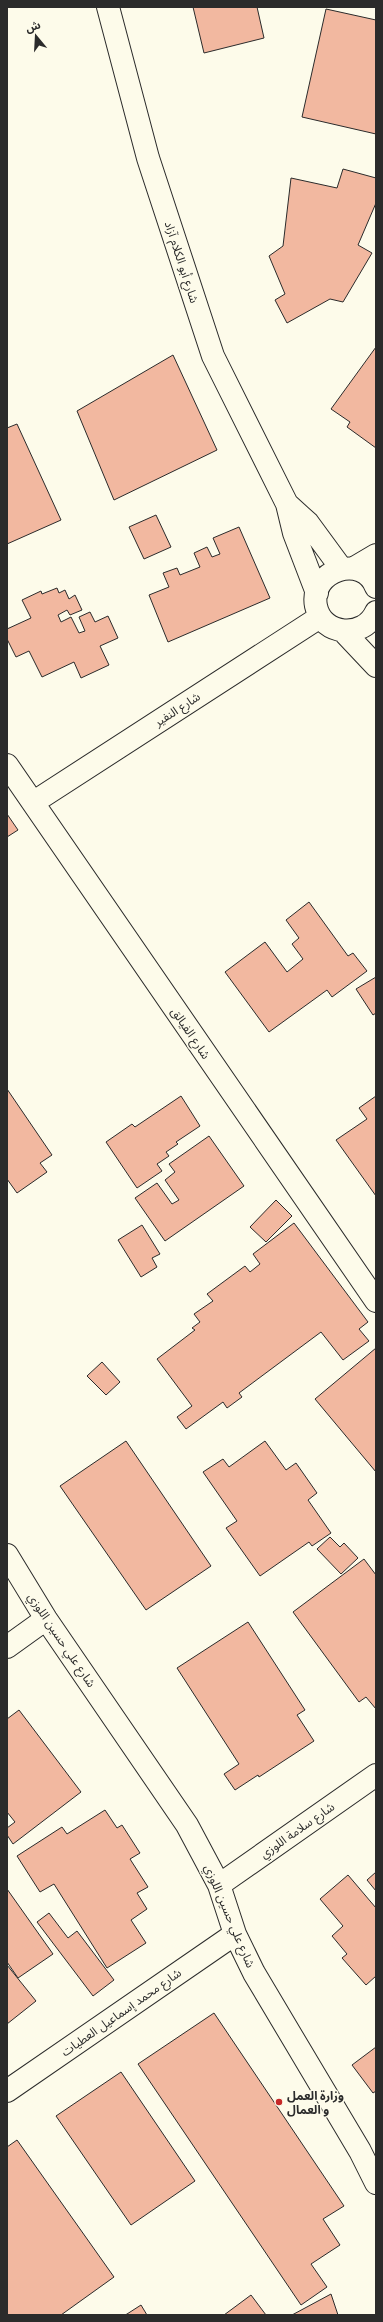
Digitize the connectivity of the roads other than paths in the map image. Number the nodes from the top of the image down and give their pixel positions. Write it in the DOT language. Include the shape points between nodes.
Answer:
graph roads {
  1 [pos="108,7"];
  2 [pos="287,504"];
  3 [pos="376,554"];
  4 [pos="348,568"];
  5 [pos="376,587"];
  6 [pos="316,593"];
  7 [pos="376,612"];
  8 [pos="320,617"];
  9 [pos="343,631"];
  10 [pos="376,666"];
  11 [pos="7,765"];
  12 [pos="34,802"];
  13 [pos="376,1301"];
  14 [pos="7,1555"];
  15 [pos="46,1619"];
  16 [pos="7,1647"];
  17 [pos="376,1775"];
  18 [pos="219,1885"];
  19 [pos="235,1934"];
  20 [pos="7,2091"];
  21 [pos="376,2183"];
  1 -- 2 [label="street, شارع أبو الكلام آزاد" via="148,158 213,356"];
  2 -- 4 [label="street, شارع أبو الكلام آزاد" via="308,523"];
  2 -- 6 [label="street, شارع أبو الكلام آزاد" via="294,533"];
  3 -- 4 [label="street"];
  4 -- 5 [label="street, شارع أبو الكلام آزاد" via="365,574"];
  4 -- 6 [label="street" via="330,573 321,581"];
  6 -- 8 [label="street, شارع أبو الكلام آزاد"];
  7 -- 9 [label="street" via="365,626 355,631"];
  8 -- 9 [label="street" via="334,628"];
  8 -- 12 [label="street, شارع النفير"];
  9 -- 10 [label="street"];
  11 -- 12 [label="street, شارع الفيالق"];
  12 -- 13 [label="street, شارع الفيالق"];
  14 -- 15 [label="street, شارع علي حسين اللوزي"];
  15 -- 16 [label="street"];
  15 -- 18 [label="street, شارع علي حسين اللوزي" via="187,1825"];
  17 -- 18 [label="street, شارع سلامة اللوزي"];
  18 -- 19 [label="street, شارع علي حسين اللوزي"];
  19 -- 20 [label="street, شارع محمد إسماعيل العطيات"];
  19 -- 21 [label="street, شارع علي حسين اللوزي" via="254,1973 360,2151"];
}
